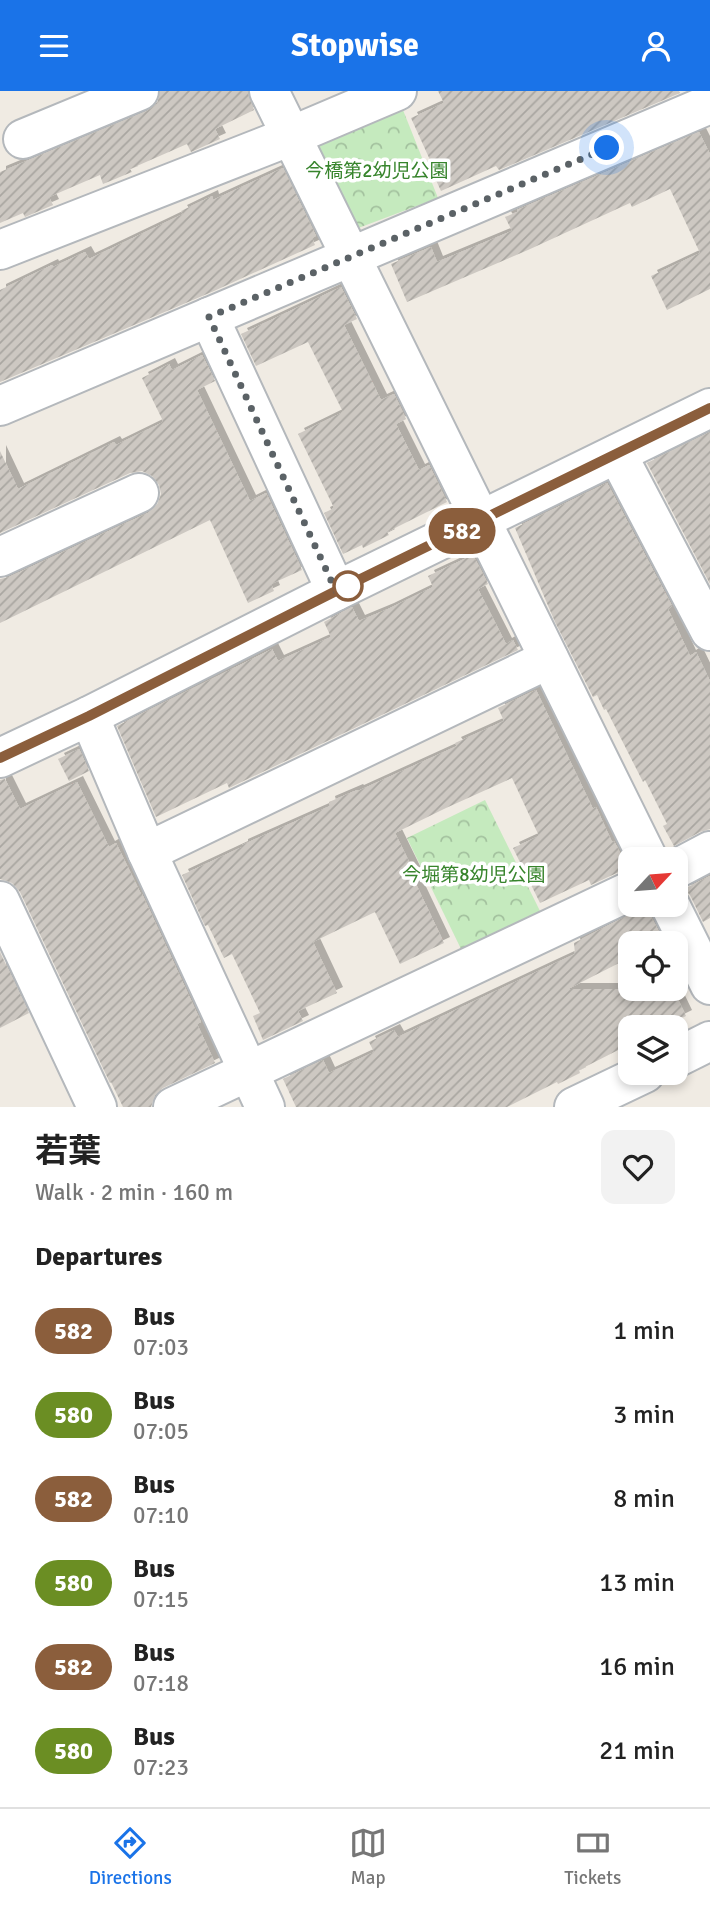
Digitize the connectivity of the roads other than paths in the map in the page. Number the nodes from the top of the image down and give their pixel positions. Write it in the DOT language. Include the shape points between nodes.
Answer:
graph roads {
  1 [pos="139,91"];
  2 [pos="269,91"];
  3 [pos="397,91"];
  4 [pos="710,104"];
  5 [pos="291,136"];
  6 [pos="23,139"];
  7 [pos="0,250"];
  8 [pos="351,257"];
  9 [pos="209,317"];
  10 [pos="0,406"];
  11 [pos="710,408"];
  12 [pos="617,454"];
  13 [pos="139,493"];
  14 [pos="481,521"];
  15 [pos="0,557"];
  16 [pos="336,591"];
  17 [pos="710,631"];
  18 [pos="549,659"];
  19 [pos="89,716"];
  20 [pos="0,758"];
  21 [pos="642,847"];
  22 [pos="710,851"];
  23 [pos="147,852"];
  24 [pos="688,863"];
  25 [pos="618,897"];
  26 [pos="0,901"];
  27 [pos="676,917"];
  28 [pos="710,985"];
  29 [pos="710,1041"];
  30 [pos="688,1052"];
  31 [pos="248,1071"];
  32 [pos="640,1086"];
  33 [pos="97,1107"];
  34 [pos="173,1107"];
  35 [pos="265,1107"];
  36 [pos="574,1107"];
  1 -- 6 [label="street"];
  2 -- 5 [label="street"];
  3 -- 5 [label="street"];
  4 -- 8 [label="street"];
  5 -- 7 [label="street"];
  5 -- 8 [label="street"];
  8 -- 9 [label="street"];
  8 -- 14 [label="street"];
  9 -- 10 [label="street"];
  9 -- 16 [label="street"];
  11 -- 12 [label="street"];
  12 -- 14 [label="street"];
  12 -- 17 [label="street"];
  13 -- 15 [label="street"];
  14 -- 16 [label="street"];
  14 -- 18 [label="street"];
  16 -- 19 [label="street"];
  18 -- 21 [label="street"];
  18 -- 23 [label="street"];
  19 -- 20 [label="street"];
  19 -- 23 [label="street"];
  22 -- 24 [label="street"];
  23 -- 31 [label="street"];
  25 -- 31 [label="street"];
  26 -- 33 [label="street"];
  27 -- 28 [label="street"];
  29 -- 30 [label="street"];
  31 -- 34 [label="street"];
  31 -- 35 [label="street"];
  32 -- 36 [label="street"];
}
